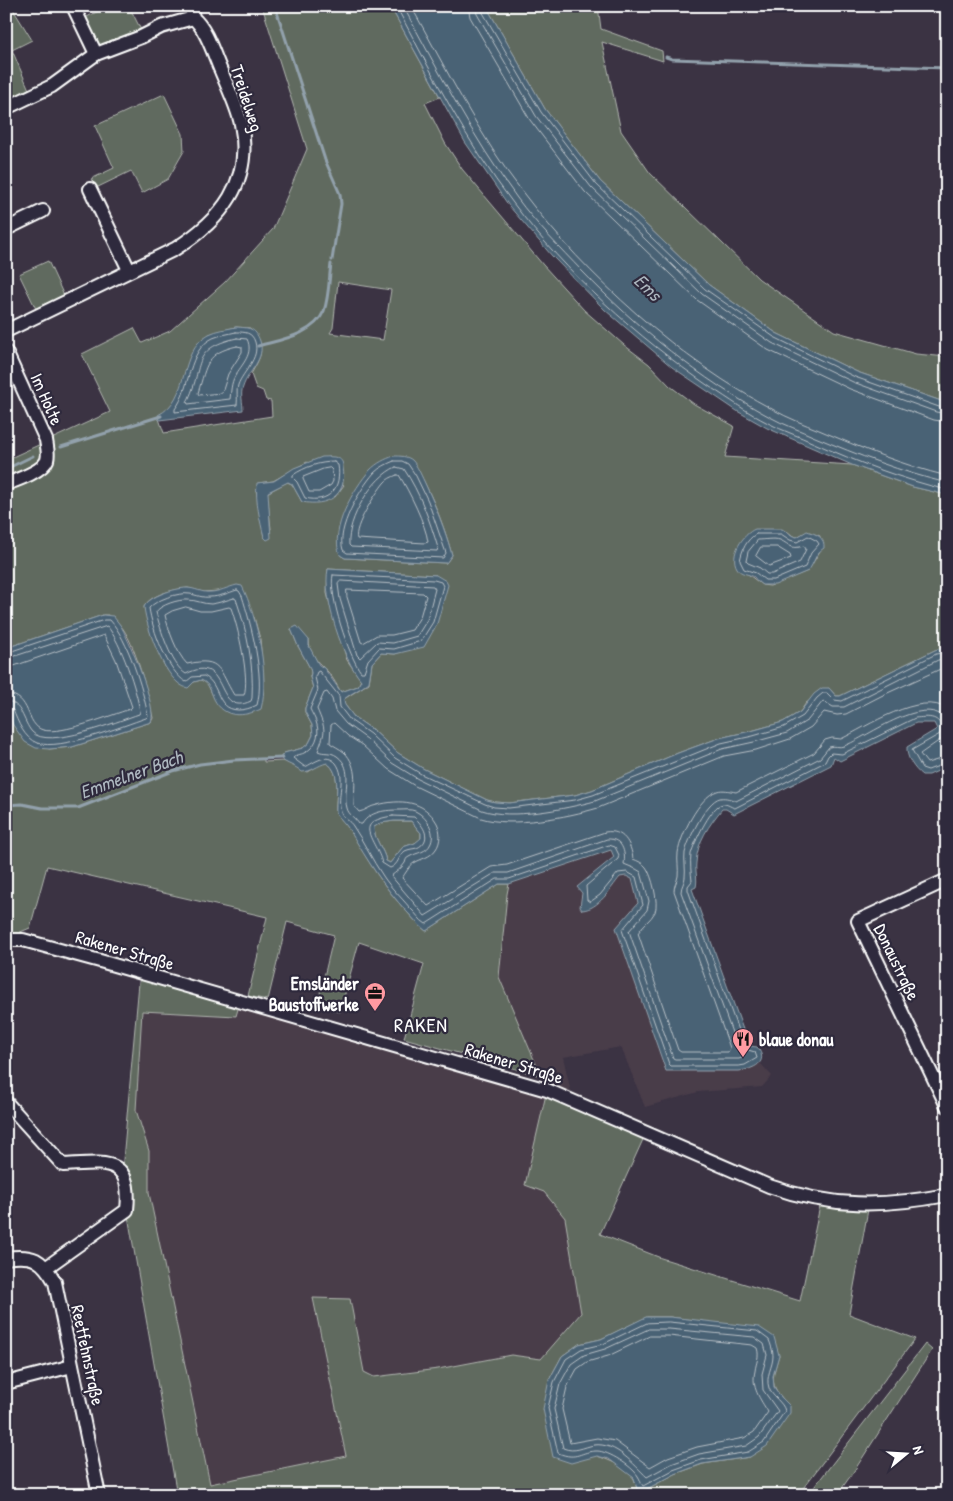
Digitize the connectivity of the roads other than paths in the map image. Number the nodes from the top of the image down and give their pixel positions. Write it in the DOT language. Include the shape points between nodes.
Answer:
graph roads {
  1 [pos="73,6"];
  2 [pos="192,12"];
  3 [pos="96,54"];
  4 [pos="6,108"];
  5 [pos="90,189"];
  6 [pos="43,211"];
  7 [pos="6,229"];
  8 [pos="129,270"];
  9 [pos="6,331"];
  10 [pos="6,352"];
  11 [pos="6,484"];
  12 [pos="947,880"];
  13 [pos="6,940"];
  14 [pos="6,1102"];
  15 [pos="947,1106"];
  16 [pos="947,1195"];
  17 [pos="6,1258"];
  18 [pos="47,1267"];
  19 [pos="72,1366"];
  20 [pos="6,1383"];
  21 [pos="95,1494"];
  1 -- 3 [label="street"];
  2 -- 3 [label="street"];
  2 -- 8 [label="street, Treidelweg" via="232,95 241,124 242,167 231,197 210,223 175,249"];
  3 -- 4 [label="street" via="52,86"];
  5 -- 8 [label="street"];
  6 -- 7 [label="street"];
  8 -- 9 [label="street, Treidelweg"];
  10 -- 11 [label="street, Im Holte" via="46,440 48,453 47,462 41,468"];
  12 -- 15 [label="street, Donaustraße" via="858,921"];
  13 -- 16 [label="street, Rakener Straße" via="23,940 100,960 547,1090 789,1193 821,1200 869,1204"];
  14 -- 18 [label="street" via="63,1165 112,1165 122,1171 129,1192 127,1210"];
  17 -- 18 [label="street" via="23,1256 38,1260"];
  18 -- 19 [label="street, Reetfehnstraße" via="55,1282"];
  19 -- 20 [label="street"];
  19 -- 21 [label="street, Reetfehnstraße"];
}
